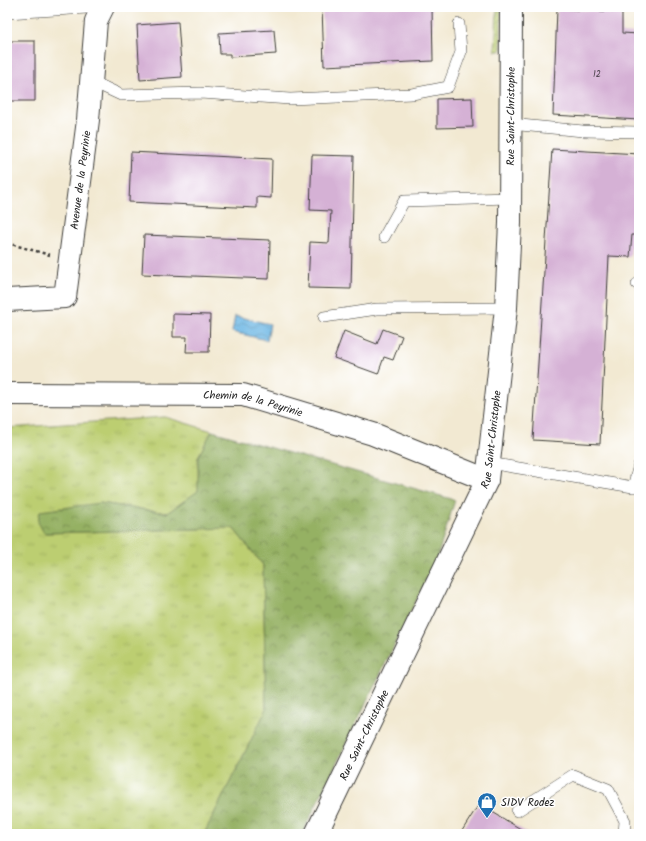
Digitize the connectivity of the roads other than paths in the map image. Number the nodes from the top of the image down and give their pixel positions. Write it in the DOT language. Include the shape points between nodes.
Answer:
graph roads {
  1 [pos="103,7"];
  2 [pos="512,7"];
  3 [pos="7,13"];
  4 [pos="459,24"];
  5 [pos="91,81"];
  6 [pos="510,124"];
  7 [pos="639,132"];
  8 [pos="510,198"];
  9 [pos="384,237"];
  10 [pos="7,300"];
  11 [pos="506,308"];
  12 [pos="324,317"];
  13 [pos="7,394"];
  14 [pos="639,466"];
  15 [pos="488,472"];
  16 [pos="517,811"];
  17 [pos="316,834"];
  18 [pos="624,834"];
  1 -- 3 [label="lane"];
  1 -- 5 [label="street, Avenue de la Peyrinie" via="96,21"];
  2 -- 6 [label="street, Rue Saint-Christophe"];
  4 -- 5 [label="lane" via="461,52 448,87 412,94 290,99 200,94 121,95"];
  5 -- 10 [label="street, Avenue de la Peyrinie" via="65,296"];
  6 -- 7 [label="lane" via="583,131"];
  6 -- 8 [label="street, Rue Saint-Christophe"];
  8 -- 9 [label="lane" via="404,201"];
  8 -- 11 [label="street, Rue Saint-Christophe"];
  11 -- 12 [label="lane" via="377,308"];
  11 -- 15 [label="street, Rue Saint-Christophe"];
  13 -- 15 [label="street, Chemin de la Peyrinie" via="243,395"];
  14 -- 15 [label="lane" via="633,487"];
  15 -- 17 [label="street, Rue Saint-Christophe"];
  16 -- 18 [label="lane" via="573,776 608,789 625,821"];
}
